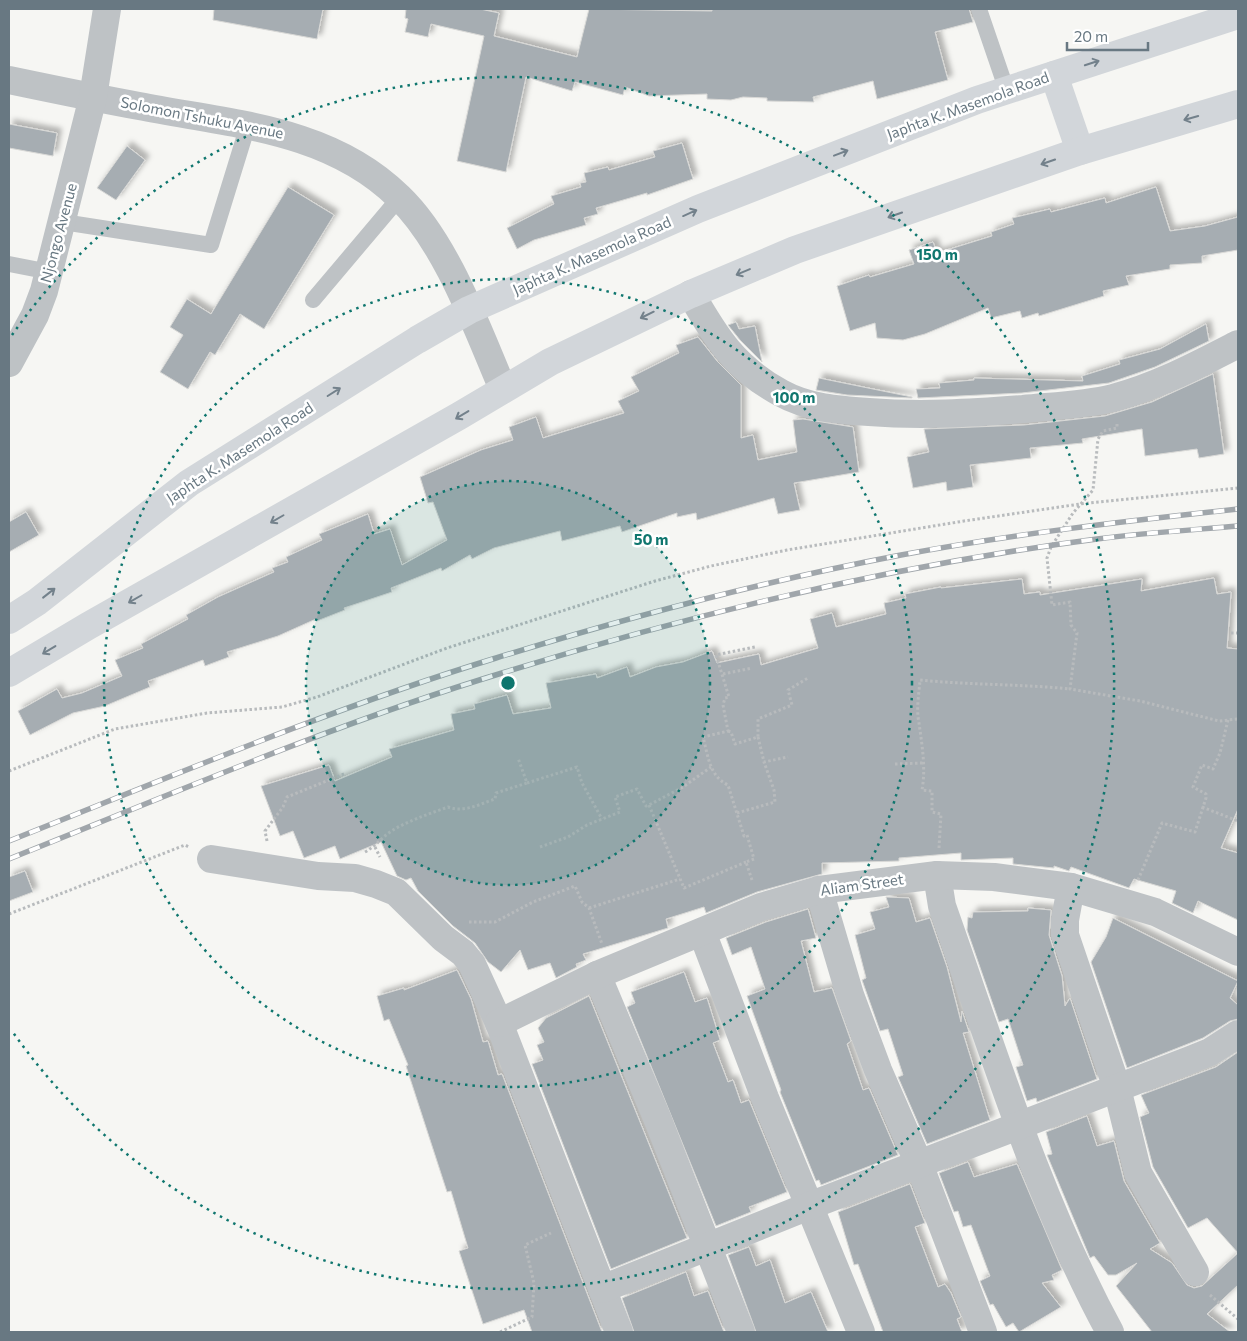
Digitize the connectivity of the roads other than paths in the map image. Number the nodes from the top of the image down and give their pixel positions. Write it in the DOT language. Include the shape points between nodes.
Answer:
graph roads {
  1 [pos="107,9"];
  2 [pos="979,9"];
  3 [pos="1222,15"];
  4 [pos="1054,75"];
  5 [pos="9,80"];
  6 [pos="1006,91"];
  7 [pos="94,97"];
  8 [pos="1238,104"];
  9 [pos="248,125"];
  10 [pos="1080,151"];
  11 [pos="400,198"];
  12 [pos="64,222"];
  13 [pos="9,264"];
  14 [pos="50,272"];
  15 [pos="691,294"];
  16 [pos="313,300"];
  17 [pos="469,310"];
  18 [pos="1238,344"];
  19 [pos="9,363"];
  20 [pos="503,389"];
  21 [pos="9,620"];
  22 [pos="9,673"];
  23 [pos="211,859"];
  24 [pos="937,875"];
  25 [pos="1071,887"];
  26 [pos="819,890"];
  27 [pos="702,932"];
  28 [pos="1238,952"];
  29 [pos="597,975"];
  30 [pos="498,1022"];
  31 [pos="1238,1034"];
  32 [pos="1117,1088"];
  33 [pos="1020,1125"];
  34 [pos="919,1164"];
  35 [pos="810,1206"];
  36 [pos="707,1247"];
  37 [pos="1195,1272"];
  38 [pos="602,1289"];
  39 [pos="619,1332"];
  40 [pos="741,1332"];
  41 [pos="861,1332"];
  42 [pos="983,1332"];
  43 [pos="1110,1332"];
  1 -- 7 [label="street, Njongo Avenue"];
  2 -- 6 [label="lane"];
  4 -- 3 [label="main road, Japhta K. Masemola Road, one-way"];
  4 -- 6 [label="main road, Japhta K. Masemola Road"];
  4 -- 10 [label="main road"];
  5 -- 7 [label="street, Solomon Tshuku Avenue"];
  17 -- 6 [label="main road, Japhta K. Masemola Road, one-way" via="698,209"];
  7 -- 9 [label="street, Solomon Tshuku Avenue"];
  7 -- 12 [label="street, Njongo Avenue"];
  8 -- 10 [label="main road, one-way"];
  9 -- 11 [label="street, Solomon Tshuku Avenue" via="290,134 346,158 372,174"];
  9 -- 12 [label="lane" via="211,245"];
  10 -- 15 [label="main road, one-way" via="795,250"];
  11 -- 16 [label="lane"];
  11 -- 17 [label="street, Solomon Tshuku Avenue" via="435,245"];
  12 -- 14 [label="street, Njongo Avenue"];
  13 -- 14 [label="lane"];
  14 -- 19 [label="street, Njongo Avenue" via="35,315"];
  15 -- 18 [label="street" via="715,336 740,363 781,393 828,409 922,416 1072,405 1112,398 1166,381"];
  15 -- 20 [label="main road, one-way" via="550,362"];
  17 -- 20 [label="street, Solomon Tshuku Avenue"];
  21 -- 17 [label="main road, Japhta K. Masemola Road, one-way" via="37,602 189,483"];
  20 -- 22 [label="main road, one-way"];
  23 -- 30 [label="street" via="318,876 356,878 396,892 472,964"];
  24 -- 25 [label="street, Aliam Street" via="994,877"];
  24 -- 26 [label="street, Aliam Street"];
  24 -- 33 [label="street" via="942,906"];
  25 -- 28 [label="street, Aliam Street" via="1155,912"];
  25 -- 32 [label="street" via="1065,935"];
  26 -- 27 [label="street, Aliam Street" via="761,907"];
  26 -- 34 [label="street" via="850,995"];
  27 -- 29 [label="street, Aliam Street"];
  27 -- 35 [label="street"];
  29 -- 30 [label="street, Aliam Street"];
  29 -- 36 [label="street"];
  30 -- 38 [label="street"];
  31 -- 32 [label="street" via="1210,1052"];
  32 -- 33 [label="street"];
  32 -- 37 [label="street" via="1138,1173"];
  33 -- 34 [label="street"];
  33 -- 43 [label="street" via="1087,1291"];
  34 -- 35 [label="street"];
  34 -- 42 [label="street"];
  35 -- 36 [label="street"];
  35 -- 41 [label="street"];
  36 -- 38 [label="street"];
  36 -- 40 [label="street"];
  38 -- 39 [label="street"];
}
